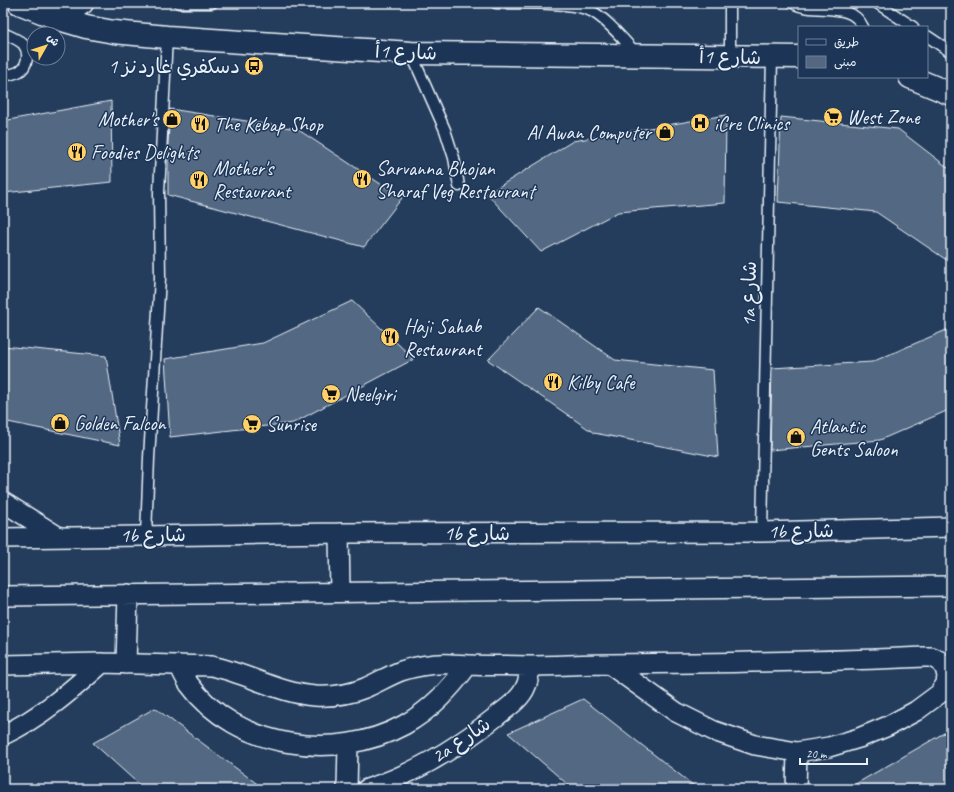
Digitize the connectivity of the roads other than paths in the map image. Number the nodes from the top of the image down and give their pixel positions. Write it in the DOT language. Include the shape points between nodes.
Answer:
graph roads {
  1 [pos="19,3"];
  2 [pos="82,3"];
  3 [pos="179,3"];
  4 [pos="212,3"];
  5 [pos="496,3"];
  6 [pos="730,3"];
  7 [pos="793,3"];
  8 [pos="877,3"];
  9 [pos="59,19"];
  10 [pos="862,26"];
  11 [pos="912,26"];
  12 [pos="3,33"];
  13 [pos="167,37"];
  14 [pos="928,37"];
  15 [pos="951,52"];
  16 [pos="411,53"];
  17 [pos="639,56"];
  18 [pos="730,57"];
  19 [pos="772,57"];
  20 [pos="798,57"];
  21 [pos="3,76"];
  22 [pos="912,78"];
  23 [pos="951,94"];
  24 [pos="460,186"];
  25 [pos="3,502"];
  26 [pos="951,527"];
  27 [pos="762,532"];
  28 [pos="339,533"];
  29 [pos="146,535"];
  30 [pos="59,537"];
  31 [pos="3,538"];
  32 [pos="951,586"];
  33 [pos="340,592"];
  34 [pos="128,594"];
  35 [pos="3,596"];
  36 [pos="102,663"];
  37 [pos="126,664"];
  38 [pos="609,664"];
  39 [pos="3,665"];
  40 [pos="179,665"];
  41 [pos="468,665"];
  42 [pos="530,666"];
  43 [pos="3,735"];
  44 [pos="348,744"];
  45 [pos="797,752"];
  46 [pos="347,789"];
  47 [pos="367,789"];
  48 [pos="796,789"];
  1 -- 9 [label="street, شارع 1أ"];
  2 -- 9 [label="street"];
  3 -- 4 [label="lane"];
  5 -- 17 [label="lane" via="584,8 600,16"];
  6 -- 18 [label="lane"];
  7 -- 10 [label="lane" via="850,12"];
  8 -- 11 [label="lane"];
  9 -- 13 [label="street, شارع 1أ" via="114,32"];
  12 -- 21 [label="lane" via="22,44 27,51 27,59 19,72"];
  13 -- 16 [label="street, شارع 1أ"];
  13 -- 29 [label="lane" via="159,192 160,278"];
  14 -- 15 [label="lane"];
  16 -- 17 [label="street, شارع 1أ"];
  16 -- 24 [label="lane" via="445,130"];
  17 -- 18 [label="street, شارع 1أ"];
  18 -- 19 [label="street, شارع 1أ"];
  19 -- 20 [label="street, شارع 1أ"];
  19 -- 27 [label="lane, 1a شارع"];
  22 -- 23 [label="street"];
  25 -- 30 [label="street"];
  26 -- 27 [label="street, 1b شارع"];
  27 -- 28 [label="street, 1b شارع"];
  28 -- 29 [label="street, 1b شارع"];
  28 -- 33 [label="street"];
  29 -- 30 [label="street, 1b شارع"];
  30 -- 31 [label="street, 1b شارع"];
  32 -- 33 [label="street"];
  33 -- 34 [label="street"];
  34 -- 35 [label="street"];
  34 -- 37 [label="street"];
  36 -- 37 [label="street"];
  36 -- 39 [label="street"];
  36 -- 43 [label="street" via="35,717"];
  37 -- 40 [label="street"];
  38 -- 42 [label="street"];
  38 -- 45 [label="street" via="676,712 714,731 755,745"];
  38 -- 45 [label="street" via="845,661 932,657 940,661 945,668 946,684 939,694 916,711 859,738 829,747"];
  40 -- 41 [label="street" via="226,669 269,686 316,696 341,695 418,667"];
  40 -- 44 [label="street" via="188,683 212,709 255,734 285,742 317,746"];
  41 -- 42 [label="street"];
  41 -- 44 [label="street" via="451,688 404,725 377,737"];
  42 -- 47 [label="street, 2a شارع" via="529,678 521,695 492,720 424,765 388,783"];
  44 -- 46 [label="street"];
  45 -- 48 [label="street"];
}
